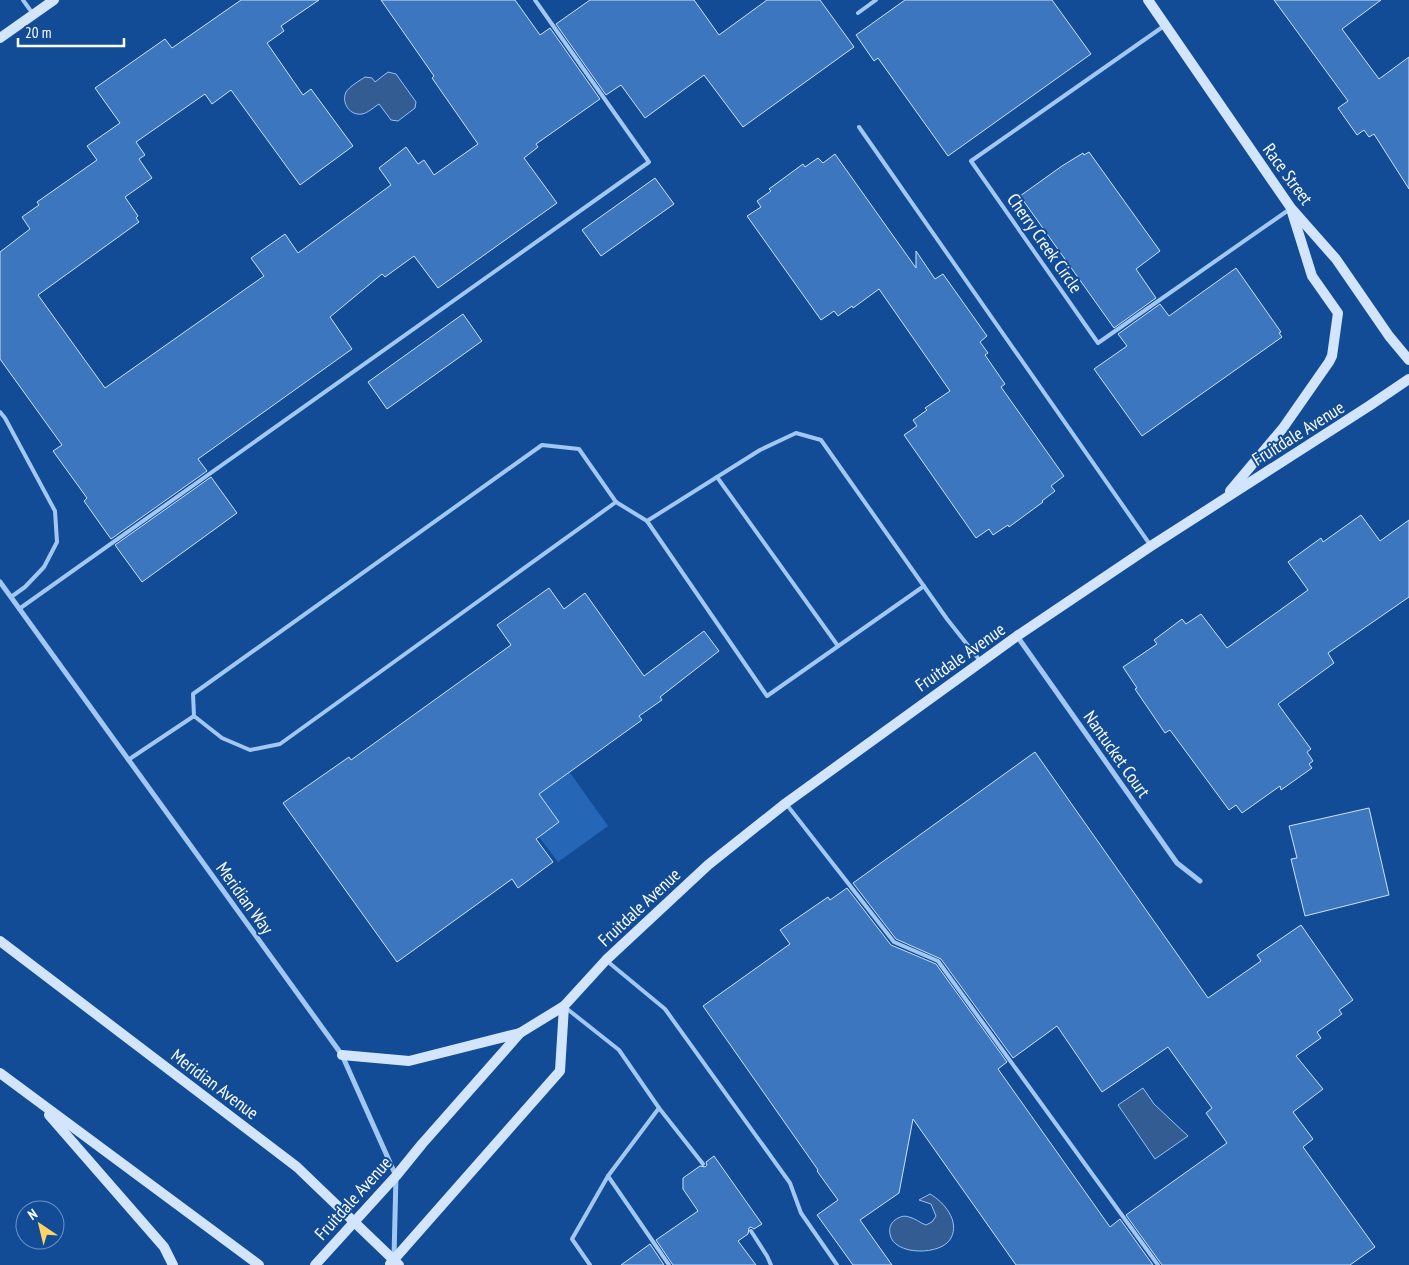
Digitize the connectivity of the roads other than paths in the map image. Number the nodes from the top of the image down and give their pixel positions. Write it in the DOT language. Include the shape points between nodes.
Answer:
graph roads {
  1 [pos="22,0"];
  2 [pos="54,0"];
  3 [pos="535,0"];
  4 [pos="876,0"];
  5 [pos="1148,0"];
  6 [pos="858,13"];
  7 [pos="33,14"];
  8 [pos="1166,25"];
  9 [pos="0,38"];
  10 [pos="859,127"];
  11 [pos="1290,208"];
  12 [pos="1409,360"];
  13 [pos="1409,379"];
  14 [pos="0,412"];
  15 [pos="717,477"];
  16 [pos="1225,498"];
  17 [pos="616,502"];
  18 [pos="647,521"];
  19 [pos="1151,546"];
  20 [pos="0,582"];
  21 [pos="924,586"];
  22 [pos="11,598"];
  23 [pos="19,609"];
  24 [pos="1017,636"];
  25 [pos="838,646"];
  26 [pos="981,662"];
  27 [pos="194,716"];
  28 [pos="128,760"];
  29 [pos="786,803"];
  30 [pos="1200,881"];
  31 [pos="0,941"];
  32 [pos="606,960"];
  33 [pos="564,1006"];
  34 [pos="520,1033"];
  35 [pos="342,1055"];
  36 [pos="0,1073"];
  37 [pos="37,1101"];
  38 [pos="659,1108"];
  39 [pos="703,1164"];
  40 [pos="396,1176"];
  41 [pos="608,1176"];
  42 [pos="354,1222"];
  43 [pos="751,1232"];
  44 [pos="394,1263"];
  45 [pos="173,1265"];
  46 [pos="259,1265"];
  47 [pos="315,1265"];
  48 [pos="590,1265"];
  49 [pos="668,1265"];
  50 [pos="771,1265"];
  51 [pos="837,1265"];
  52 [pos="1158,1265"];
  1 -- 7 [label="lane"];
  2 -- 7 [label="street"];
  3 -- 23 [label="lane" via="649,162"];
  4 -- 6 [label="lane"];
  5 -- 8 [label="street, Race Street"];
  7 -- 9 [label="street"];
  8 -- 11 [label="street, Race Street"];
  8 -- 11 [label="lane, Cherry Creek Circle" via="971,161 1098,343"];
  10 -- 19 [label="lane"];
  11 -- 12 [label="street, Race Street" via="1336,259"];
  11 -- 16 [label="street" via="1312,276 1338,313 1332,356 1282,428"];
  13 -- 16 [label="street, Fruitdale Avenue"];
  14 -- 22 [label="lane" via="55,511 57,542 44,567"];
  15 -- 18 [label="lane"];
  15 -- 21 [label="lane" via="760,450 796,433 821,440"];
  15 -- 25 [label="lane"];
  16 -- 19 [label="street, Fruitdale Avenue"];
  17 -- 18 [label="lane"];
  17 -- 27 [label="lane" via="280,744 250,750 222,738"];
  17 -- 27 [label="lane" via="579,449 542,445 193,694"];
  18 -- 25 [label="lane" via="767,696"];
  19 -- 24 [label="street, Fruitdale Avenue"];
  20 -- 22 [label="street, Meridian Way"];
  21 -- 25 [label="lane"];
  21 -- 26 [label="lane"];
  22 -- 23 [label="street, Meridian Way"];
  23 -- 28 [label="street, Meridian Way"];
  24 -- 26 [label="street, Fruitdale Avenue"];
  24 -- 30 [label="street, Nantucket Court" via="1177,863"];
  26 -- 29 [label="street, Fruitdale Avenue"];
  27 -- 28 [label="lane"];
  28 -- 35 [label="street, Meridian Way"];
  29 -- 32 [label="street, Fruitdale Avenue" via="708,865"];
  29 -- 52 [label="lane" via="894,942 938,961"];
  31 -- 42 [label="street, Meridian Avenue" via="297,1167"];
  32 -- 33 [label="street, Fruitdale Avenue"];
  32 -- 51 [label="lane" via="665,1010 790,1183 800,1213"];
  33 -- 34 [label="street, Fruitdale Avenue"];
  33 -- 38 [label="lane" via="619,1050"];
  33 -- 44 [label="street" via="560,1071"];
  34 -- 35 [label="street" via="409,1061"];
  34 -- 40 [label="street, Fruitdale Avenue"];
  35 -- 40 [label="street, Meridian Way"];
  36 -- 37 [label="street"];
  37 -- 45 [label="street" via="164,1247"];
  37 -- 46 [label="street"];
  38 -- 39 [label="lane"];
  38 -- 41 [label="lane"];
  40 -- 42 [label="street, Fruitdale Avenue"];
  40 -- 44 [label="street, Meridian Way"];
  41 -- 48 [label="lane" via="572,1239"];
  41 -- 49 [label="lane"];
  42 -- 44 [label="street, Meridian Avenue"];
  42 -- 47 [label="street, Fruitdale Avenue"];
  43 -- 50 [label="lane"];
}
